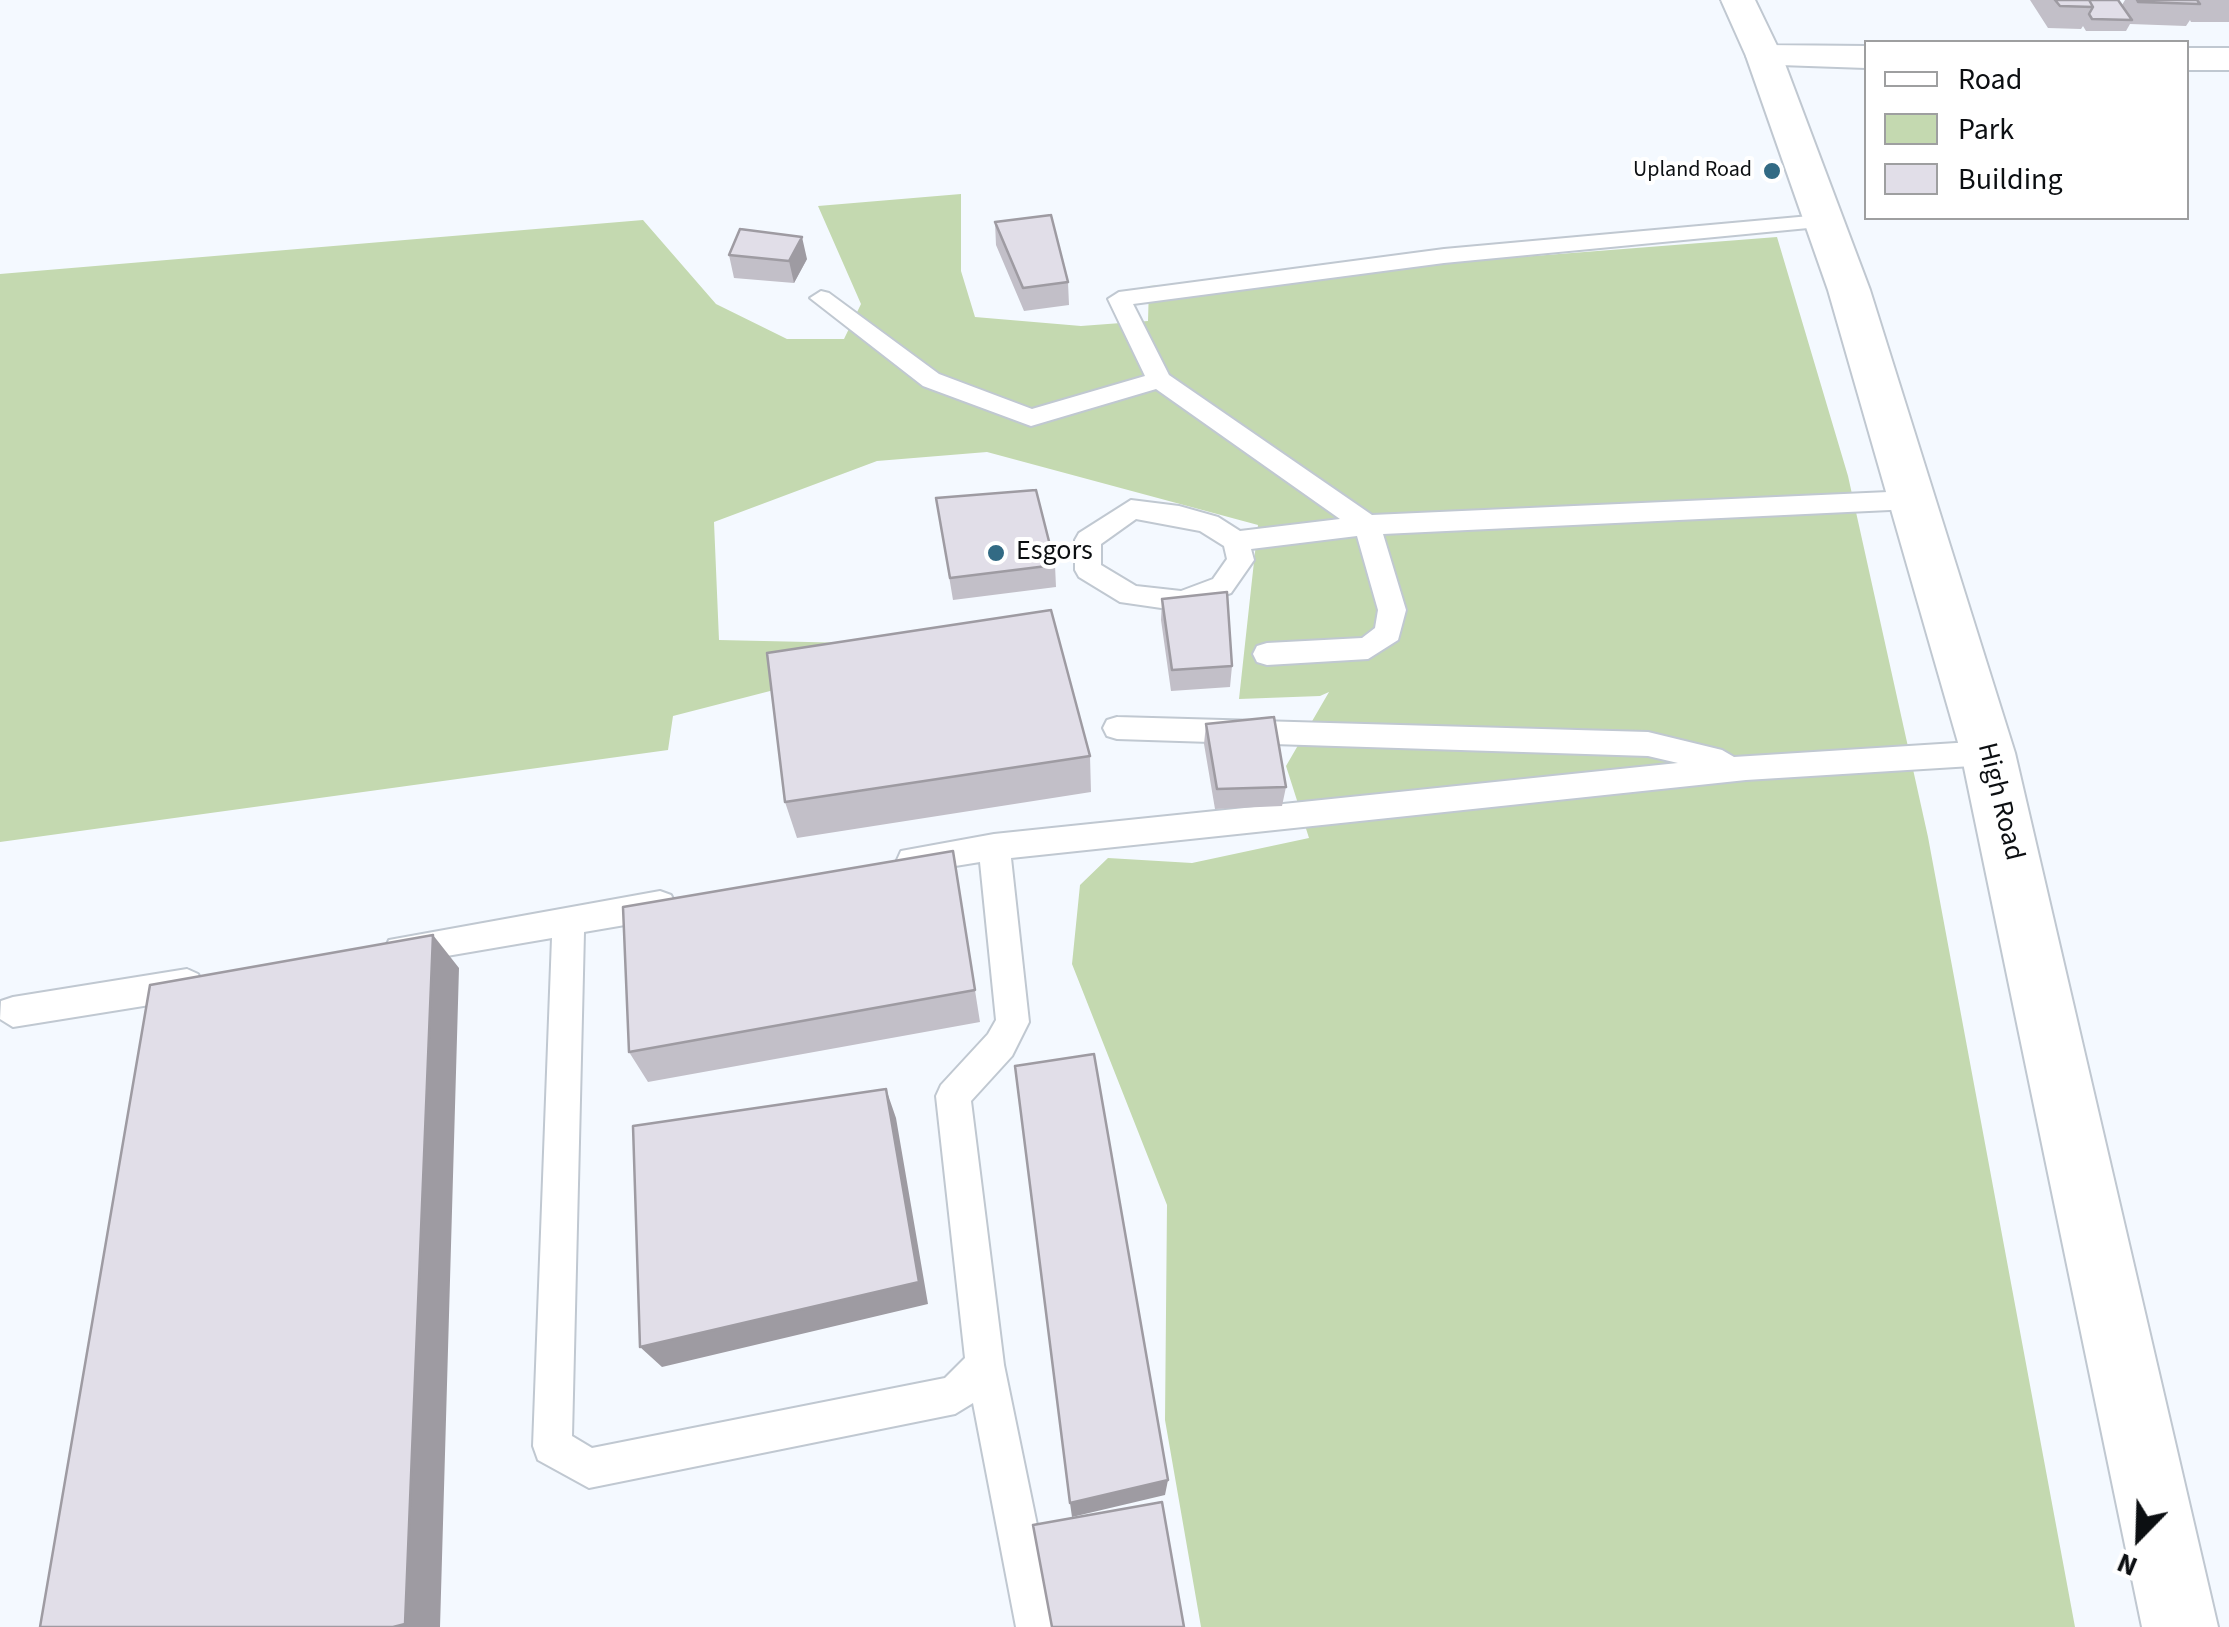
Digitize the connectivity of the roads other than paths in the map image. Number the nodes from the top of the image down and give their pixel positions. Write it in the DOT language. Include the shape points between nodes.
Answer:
graph roads {
  1 [pos="1738,0"];
  2 [pos="1764,56"];
  3 [pos="1864,57"];
  4 [pos="2189,59"];
  5 [pos="2229,60"];
  6 [pos="1821,221"];
  7 [pos="821,298"];
  8 [pos="1159,380"];
  9 [pos="1911,500"];
  10 [pos="1367,525"];
  11 [pos="1236,541"];
  12 [pos="1267,654"];
  13 [pos="1117,728"];
  14 [pos="1988,752"];
  15 [pos="1746,768"];
  16 [pos="994,847"];
  17 [pos="883,865"];
  18 [pos="698,898"];
  19 [pos="568,923"];
  20 [pos="377,954"];
  21 [pos="223,978"];
  22 [pos="12,1012"];
  23 [pos="985,1365"];
  24 [pos="1037,1627"];
  25 [pos="2180,1627"];
  1 -- 2 [label="main road, High Road"];
  2 -- 3 [label="main road"];
  2 -- 6 [label="main road, High Road"];
  4 -- 5 [label="main road"];
  6 -- 8 [label="lane" via="1444,256 1119,299"];
  6 -- 9 [label="main road, High Road" via="1849,290"];
  7 -- 8 [label="lane" via="931,380 1030,418"];
  8 -- 10 [label="lane"];
  9 -- 10 [label="lane"];
  9 -- 14 [label="main road, High Road"];
  10 -- 11 [label="lane"];
  10 -- 12 [label="lane" via="1392,610 1388,633 1368,648"];
  11 -- 11 [label="lane" via="1210,524 1131,510 1088,540 1088,570 1130,594 1182,601 1222,586 1241,560"];
  13 -- 15 [label="lane" via="1648,744"];
  14 -- 15 [label="lane"];
  14 -- 25 [label="main road, High Road"];
  15 -- 16 [label="lane"];
  16 -- 17 [label="lane"];
  16 -- 23 [label="lane" via="1013,1022 953,1096"];
  18 -- 19 [label="lane"];
  19 -- 20 [label="lane"];
  19 -- 23 [label="lane" via="552,1446 589,1468 955,1396"];
  21 -- 22 [label="lane"];
  23 -- 24 [label="lane"];
}
